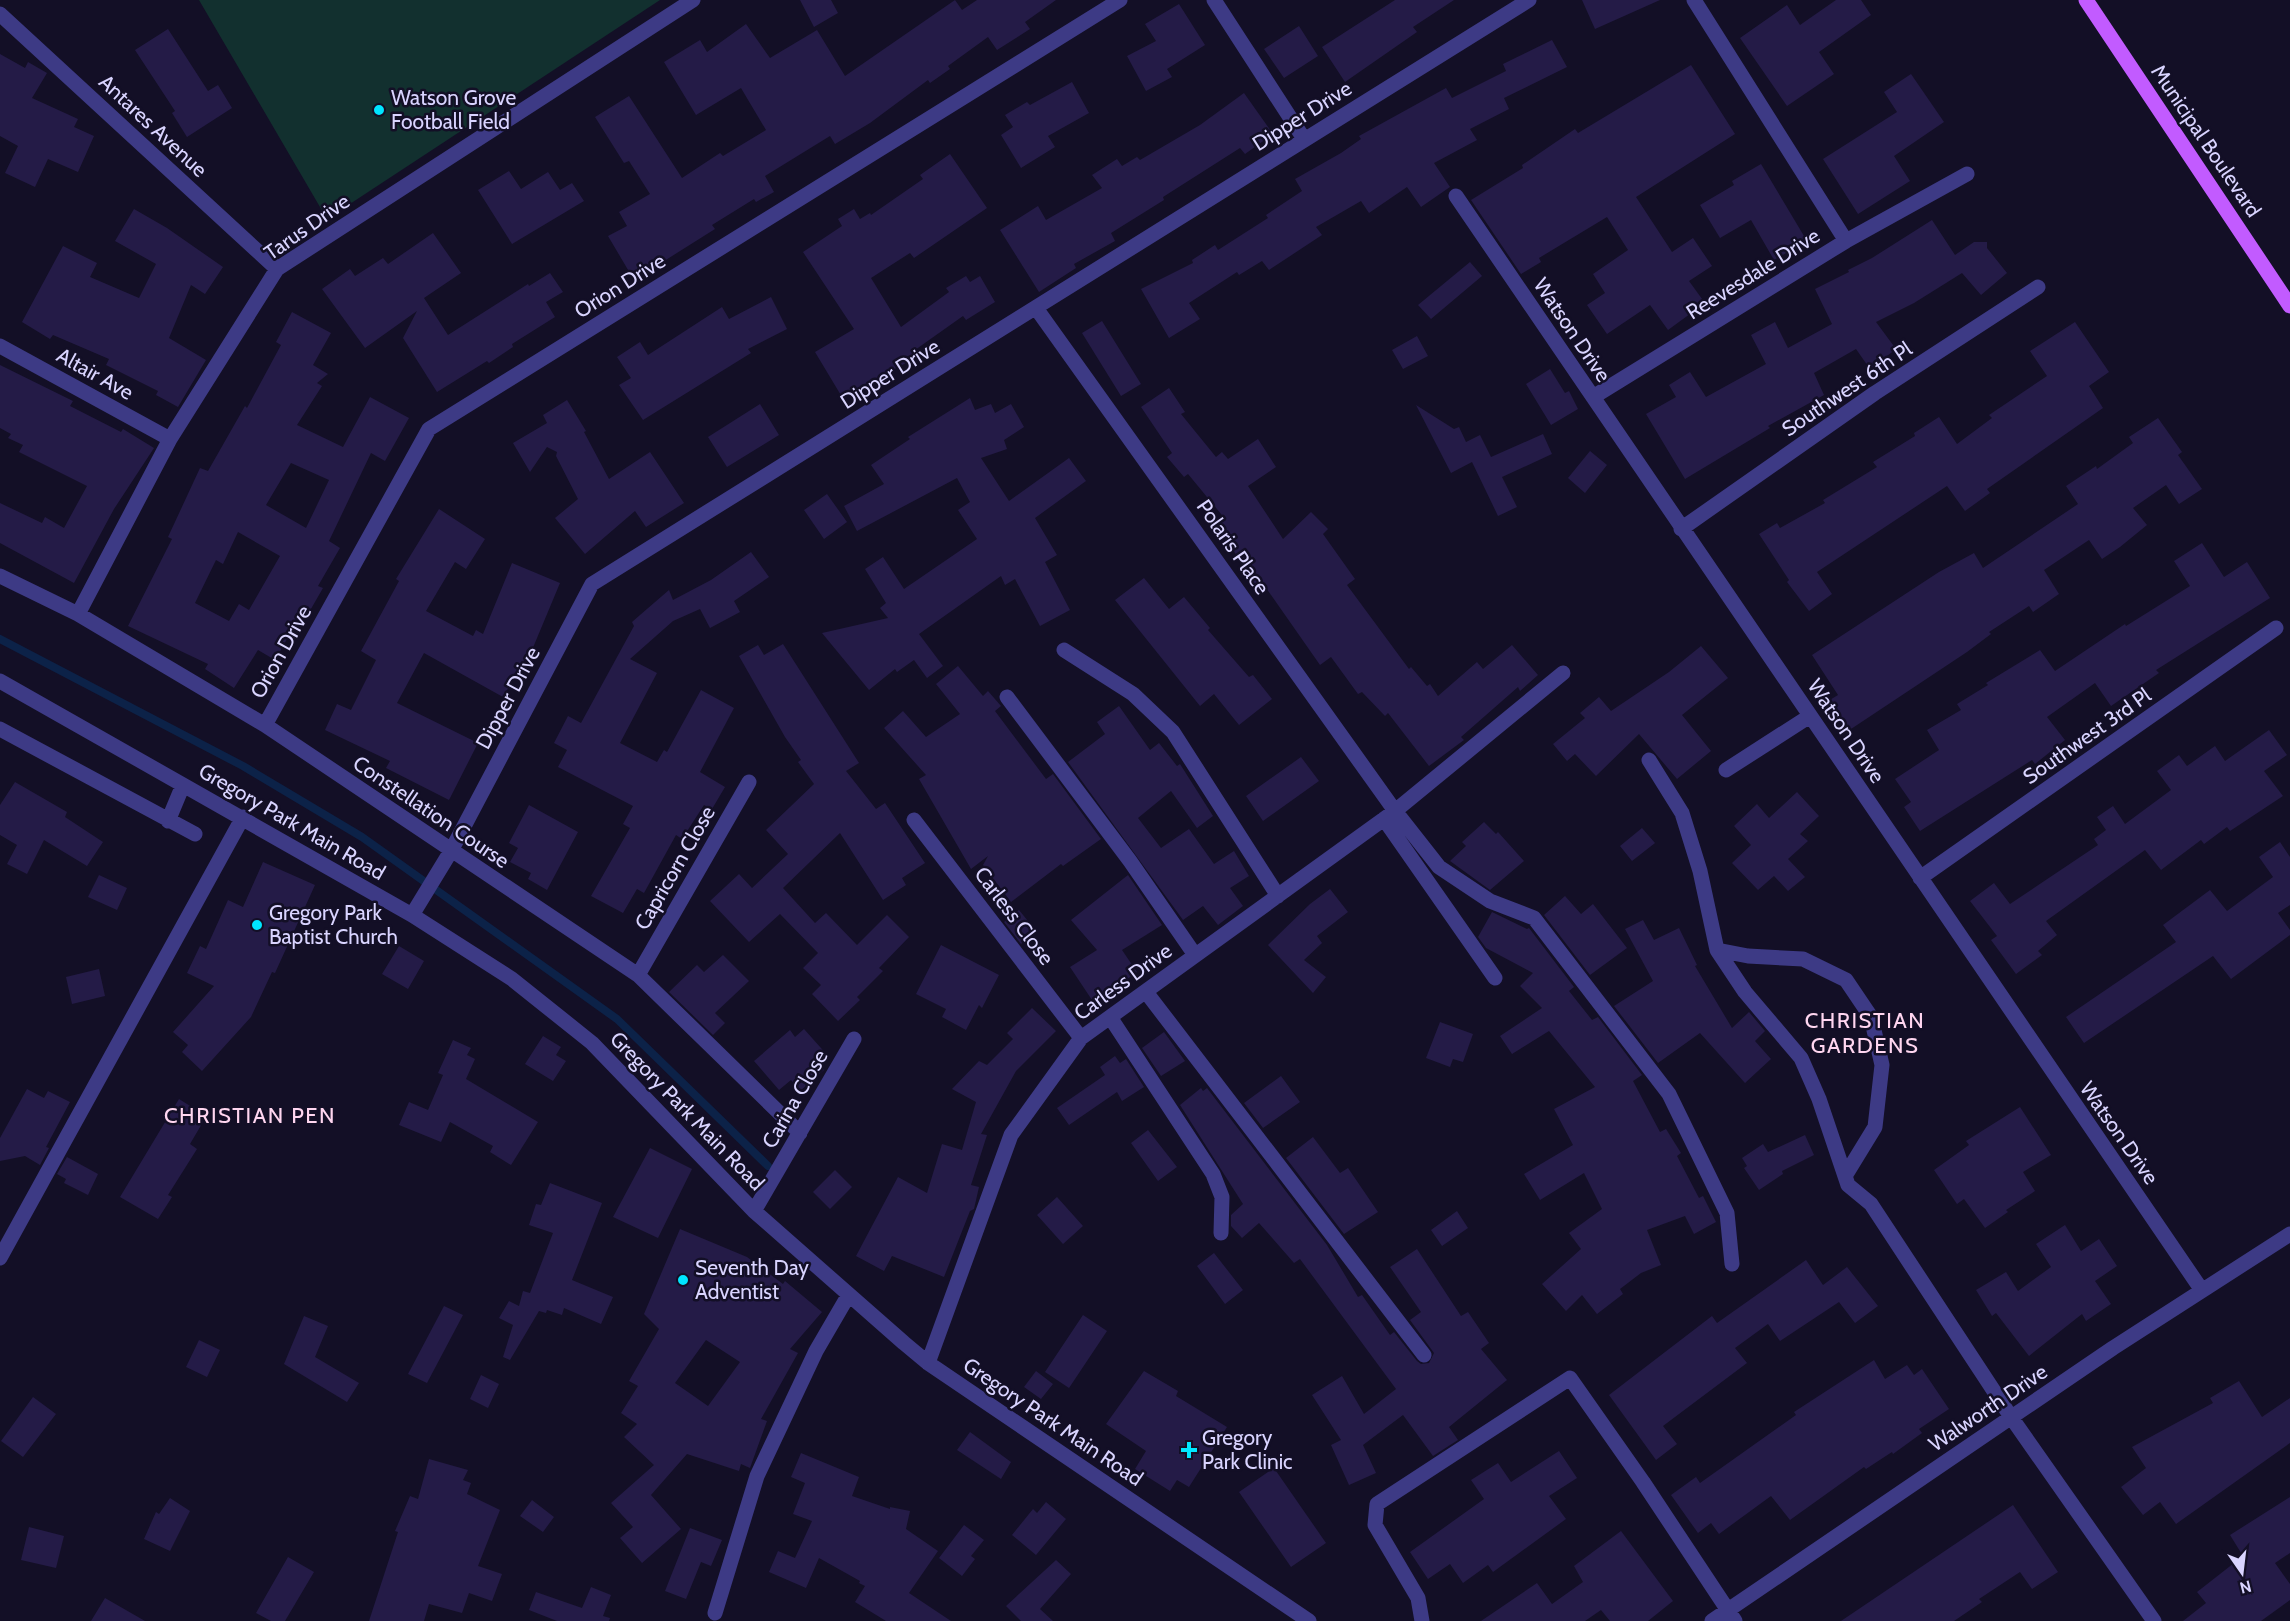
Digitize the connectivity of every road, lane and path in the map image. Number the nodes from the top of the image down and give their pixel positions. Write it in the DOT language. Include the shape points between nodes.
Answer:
graph roads {
  1 [pos="693,0"];
  2 [pos="1120,0"];
  3 [pos="1214,0"];
  4 [pos="1529,0"];
  5 [pos="1694,0"];
  6 [pos="2086,0"];
  7 [pos="0,14"];
  8 [pos="1304,139"];
  9 [pos="1967,174"];
  10 [pos="1456,196"];
  11 [pos="1846,241"];
  12 [pos="277,269"];
  13 [pos="2038,287"];
  14 [pos="2290,306"];
  15 [pos="1036,308"];
  16 [pos="0,346"];
  17 [pos="1593,397"];
  18 [pos="170,439"];
  19 [pos="1681,529"];
  20 [pos="0,576"];
  21 [pos="78,614"];
  22 [pos="2276,628"];
  23 [pos="1064,650"];
  24 [pos="1563,673"];
  25 [pos="0,681"];
  26 [pos="1007,697"];
  27 [pos="1810,716"];
  28 [pos="265,725"];
  29 [pos="0,729"];
  30 [pos="1649,760"];
  31 [pos="1726,770"];
  32 [pos="749,782"];
  33 [pos="183,785"];
  34 [pos="1390,815"];
  35 [pos="243,817"];
  36 [pos="914,819"];
  37 [pos="168,821"];
  38 [pos="195,834"];
  39 [pos="451,851"];
  40 [pos="1920,878"];
  41 [pos="1278,896"];
  42 [pos="414,913"];
  43 [pos="1717,950"];
  44 [pos="1195,955"];
  45 [pos="638,975"];
  46 [pos="1495,978"];
  47 [pos="1146,992"];
  48 [pos="1110,1017"];
  49 [pos="1081,1038"];
  50 [pos="854,1039"];
  51 [pos="800,1133"];
  52 [pos="1845,1176"];
  53 [pos="758,1206"];
  54 [pos="1221,1233"];
  55 [pos="2290,1234"];
  56 [pos="0,1258"];
  57 [pos="1732,1264"];
  58 [pos="2201,1290"];
  59 [pos="848,1296"];
  60 [pos="1424,1355"];
  61 [pos="928,1363"];
  62 [pos="2011,1418"];
  63 [pos="715,1613"];
  64 [pos="1731,1615"];
  65 [pos="1309,1621"];
  66 [pos="1422,1621"];
  67 [pos="1712,1621"];
  68 [pos="2154,1621"];
  1 -- 12 [label="street, Tarus Drive"];
  2 -- 28 [label="street, Orion Drive" via="429,429"];
  3 -- 8 [label="street"];
  4 -- 8 [label="street, Dipper Drive"];
  5 -- 11 [label="street, Reevesdale Drive"];
  6 -- 14 [label="main road, Municipal Boulevard"];
  7 -- 12 [label="street, Antares Avenue"];
  8 -- 15 [label="street, Dipper Drive"];
  9 -- 11 [label="street"];
  10 -- 17 [label="street, Watson Drive"];
  11 -- 17 [label="street, Reevesdale Drive"];
  12 -- 18 [label="street, Tarus Drive"];
  13 -- 19 [label="street, Southwest 6th Pl" via="1875,393"];
  15 -- 34 [label="street, Polaris Place"];
  15 -- 39 [label="street, Dipper Drive" via="592,584"];
  16 -- 18 [label="street, Altair Ave"];
  17 -- 19 [label="street, Watson Drive"];
  18 -- 21 [label="street, Tarus Drive"];
  19 -- 27 [label="street, Watson Drive"];
  20 -- 21 [label="street, Constellation Course"];
  21 -- 28 [label="street, Constellation Course"];
  22 -- 40 [label="street, Southwest 3rd Pl"];
  23 -- 41 [label="street" via="1133,694 1173,732"];
  24 -- 34 [label="street, Carless Drive"];
  25 -- 33 [label="street, Gregory Park Main Road"];
  26 -- 44 [label="street"];
  27 -- 31 [label="street"];
  27 -- 40 [label="street, Watson Drive"];
  28 -- 39 [label="street, Constellation Course"];
  29 -- 37 [label="street"];
  30 -- 43 [label="street" via="1682,813 1700,871"];
  32 -- 45 [label="street, Capricorn Close"];
  33 -- 35 [label="street, Gregory Park Main Road"];
  33 -- 37 [label="street"];
  34 -- 41 [label="street, Carless Drive"];
  34 -- 46 [label="street"];
  34 -- 57 [label="street" via="1439,867 1490,901 1534,918 1669,1094 1727,1213"];
  35 -- 42 [label="street, Gregory Park Main Road"];
  35 -- 56 [label="street"];
  36 -- 49 [label="street, Carless Close"];
  37 -- 38 [label="street"];
  39 -- 42 [label="street, Dipper Drive"];
  39 -- 45 [label="street, Constellation Course"];
  40 -- 58 [label="street, Watson Drive"];
  41 -- 44 [label="street, Carless Drive"];
  42 -- 53 [label="street, Gregory Park Main Road" via="512,979 592,1043"];
  43 -- 52 [label="street" via="1744,992 1801,1058"];
  43 -- 52 [label="street" via="1748,956 1803,958 1846,980 1871,1017 1882,1065 1875,1127"];
  44 -- 47 [label="street, Carless Drive"];
  45 -- 51 [label="street, Constellation Course"];
  47 -- 48 [label="street, Carless Drive"];
  47 -- 60 [label="street"];
  48 -- 49 [label="street, Carless Drive"];
  48 -- 54 [label="street" via="1213,1174 1222,1197"];
  49 -- 61 [label="street, Carless Drive" via="1011,1135"];
  50 -- 51 [label="street, Carina Close"];
  51 -- 53 [label="street, Carina Close"];
  52 -- 62 [label="street" via="1848,1185 1871,1204"];
  53 -- 59 [label="street, Gregory Park Main Road"];
  55 -- 58 [label="street, Walworth Drive"];
  58 -- 62 [label="street, Walworth Drive"];
  59 -- 61 [label="street, Gregory Park Main Road"];
  59 -- 63 [label="street" via="816,1351 757,1476"];
  61 -- 65 [label="street, Gregory Park Main Road"];
  62 -- 64 [label="street, Walworth Drive"];
  62 -- 68 [label="street"];
  64 -- 66 [label="street" via="1570,1378 1377,1504 1375,1525 1418,1598"];
  64 -- 67 [label="street, Walworth Drive"];
}
